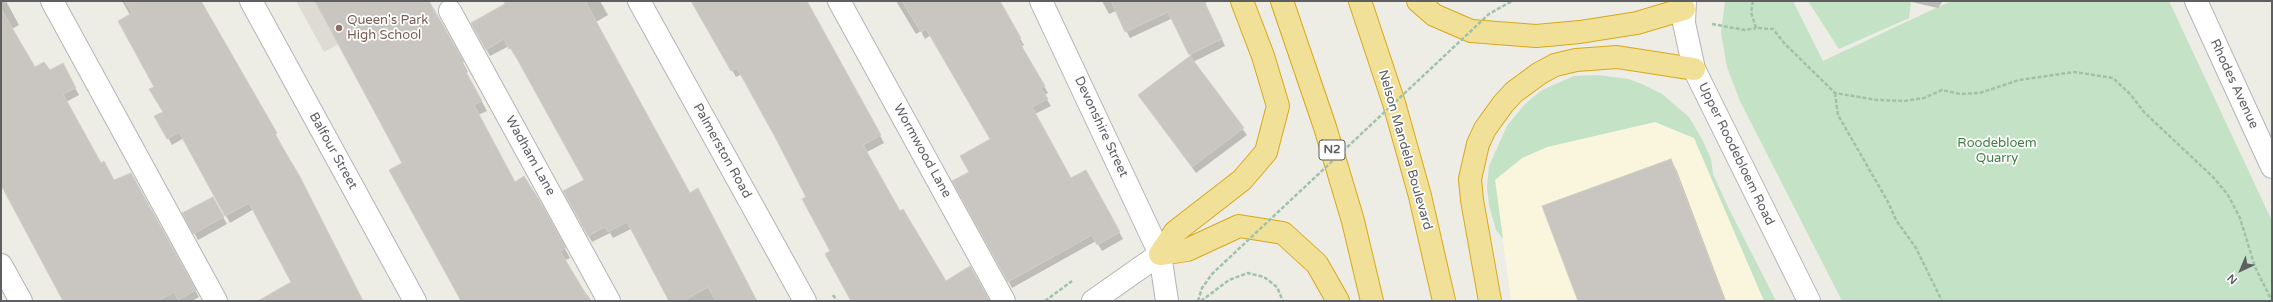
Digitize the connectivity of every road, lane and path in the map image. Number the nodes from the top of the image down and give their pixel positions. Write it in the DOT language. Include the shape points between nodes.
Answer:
graph roads {
  1 [pos="52,1"];
  2 [pos="251,1"];
  3 [pos="639,1"];
  4 [pos="839,1"];
  5 [pos="1041,1"];
  6 [pos="1242,1"];
  7 [pos="1282,1"];
  8 [pos="1360,1"];
  9 [pos="1418,1"];
  10 [pos="1512,1"];
  11 [pos="1753,1"];
  12 [pos="2196,1"];
  13 [pos="450,11"];
  14 [pos="1684,11"];
  15 [pos="1756,28"];
  16 [pos="1694,69"];
  17 [pos="1835,93"];
  18 [pos="2272,166"];
  19 [pos="1160,254"];
  20 [pos="1,266"];
  21 [pos="1075,279"];
  22 [pos="1097,300"];
  23 [pos="21,301"];
  24 [pos="216,301"];
  25 [pos="415,301"];
  26 [pos="609,301"];
  27 [pos="805,301"];
  28 [pos="1004,301"];
  29 [pos="1045,301"];
  30 [pos="1167,301"];
  31 [pos="1198,301"];
  32 [pos="1201,301"];
  33 [pos="1283,301"];
  34 [pos="1338,301"];
  35 [pos="1372,301"];
  36 [pos="1444,301"];
  37 [pos="1490,301"];
  38 [pos="1809,301"];
  39 [pos="1942,301"];
  40 [pos="2272,301"];
  1 -- 24 [label="street"];
  2 -- 25 [label="street, Balfour Street"];
  3 -- 27 [label="street, Palmerston Road"];
  4 -- 28 [label="street, Wormwood Lane"];
  5 -- 19 [label="street, Devonshire Street"];
  6 -- 19 [label="highway" via="1263,56 1278,106 1266,152 1242,180 1175,232"];
  7 -- 35 [label="highway, N2" via="1325,126 1353,221"];
  8 -- 36 [label="highway, Nelson Mandela Boulevard" via="1396,110 1420,196"];
  9 -- 14 [label="highway" via="1434,15 1471,31 1536,36 1637,23"];
  10 -- 31 [label="path, bridge" via="1489,14 1212,274 1202,288"];
  11 -- 15 [label="path" via="1751,12"];
  12 -- 18 [label="street, Rhodes Avenue"];
  13 -- 26 [label="street, Wadham Lane"];
  14 -- 15 [label="path" via="1697,22 1745,30"];
  14 -- 16 [label="street, Upper Roodebloem Road"];
  15 -- 17 [label="path" via="1773,29"];
  16 -- 37 [label="highway" via="1617,57 1576,60 1540,72 1503,104 1485,129 1478,144 1470,179"];
  16 -- 38 [label="street, Upper Roodebloem Road"];
  17 -- 39 [label="path" via="1838,115 1896,220 1916,248"];
  17 -- 40 [label="path" via="1877,100 1904,101 1924,98 1942,90 1960,94 1980,93 2018,80 2074,72 2112,78 2132,95 2144,112 2214,178 2228,195 2240,218 2255,267"];
  19 -- 22 [label="street"];
  19 -- 30 [label="street"];
  19 -- 34 [label="highway" via="1187,250 1239,226 1283,233 1317,264"];
  20 -- 23 [label="street"];
  21 -- 29 [label="path"];
  32 -- 33 [label="path" via="1229,280 1248,273 1264,276 1277,287"];
}
